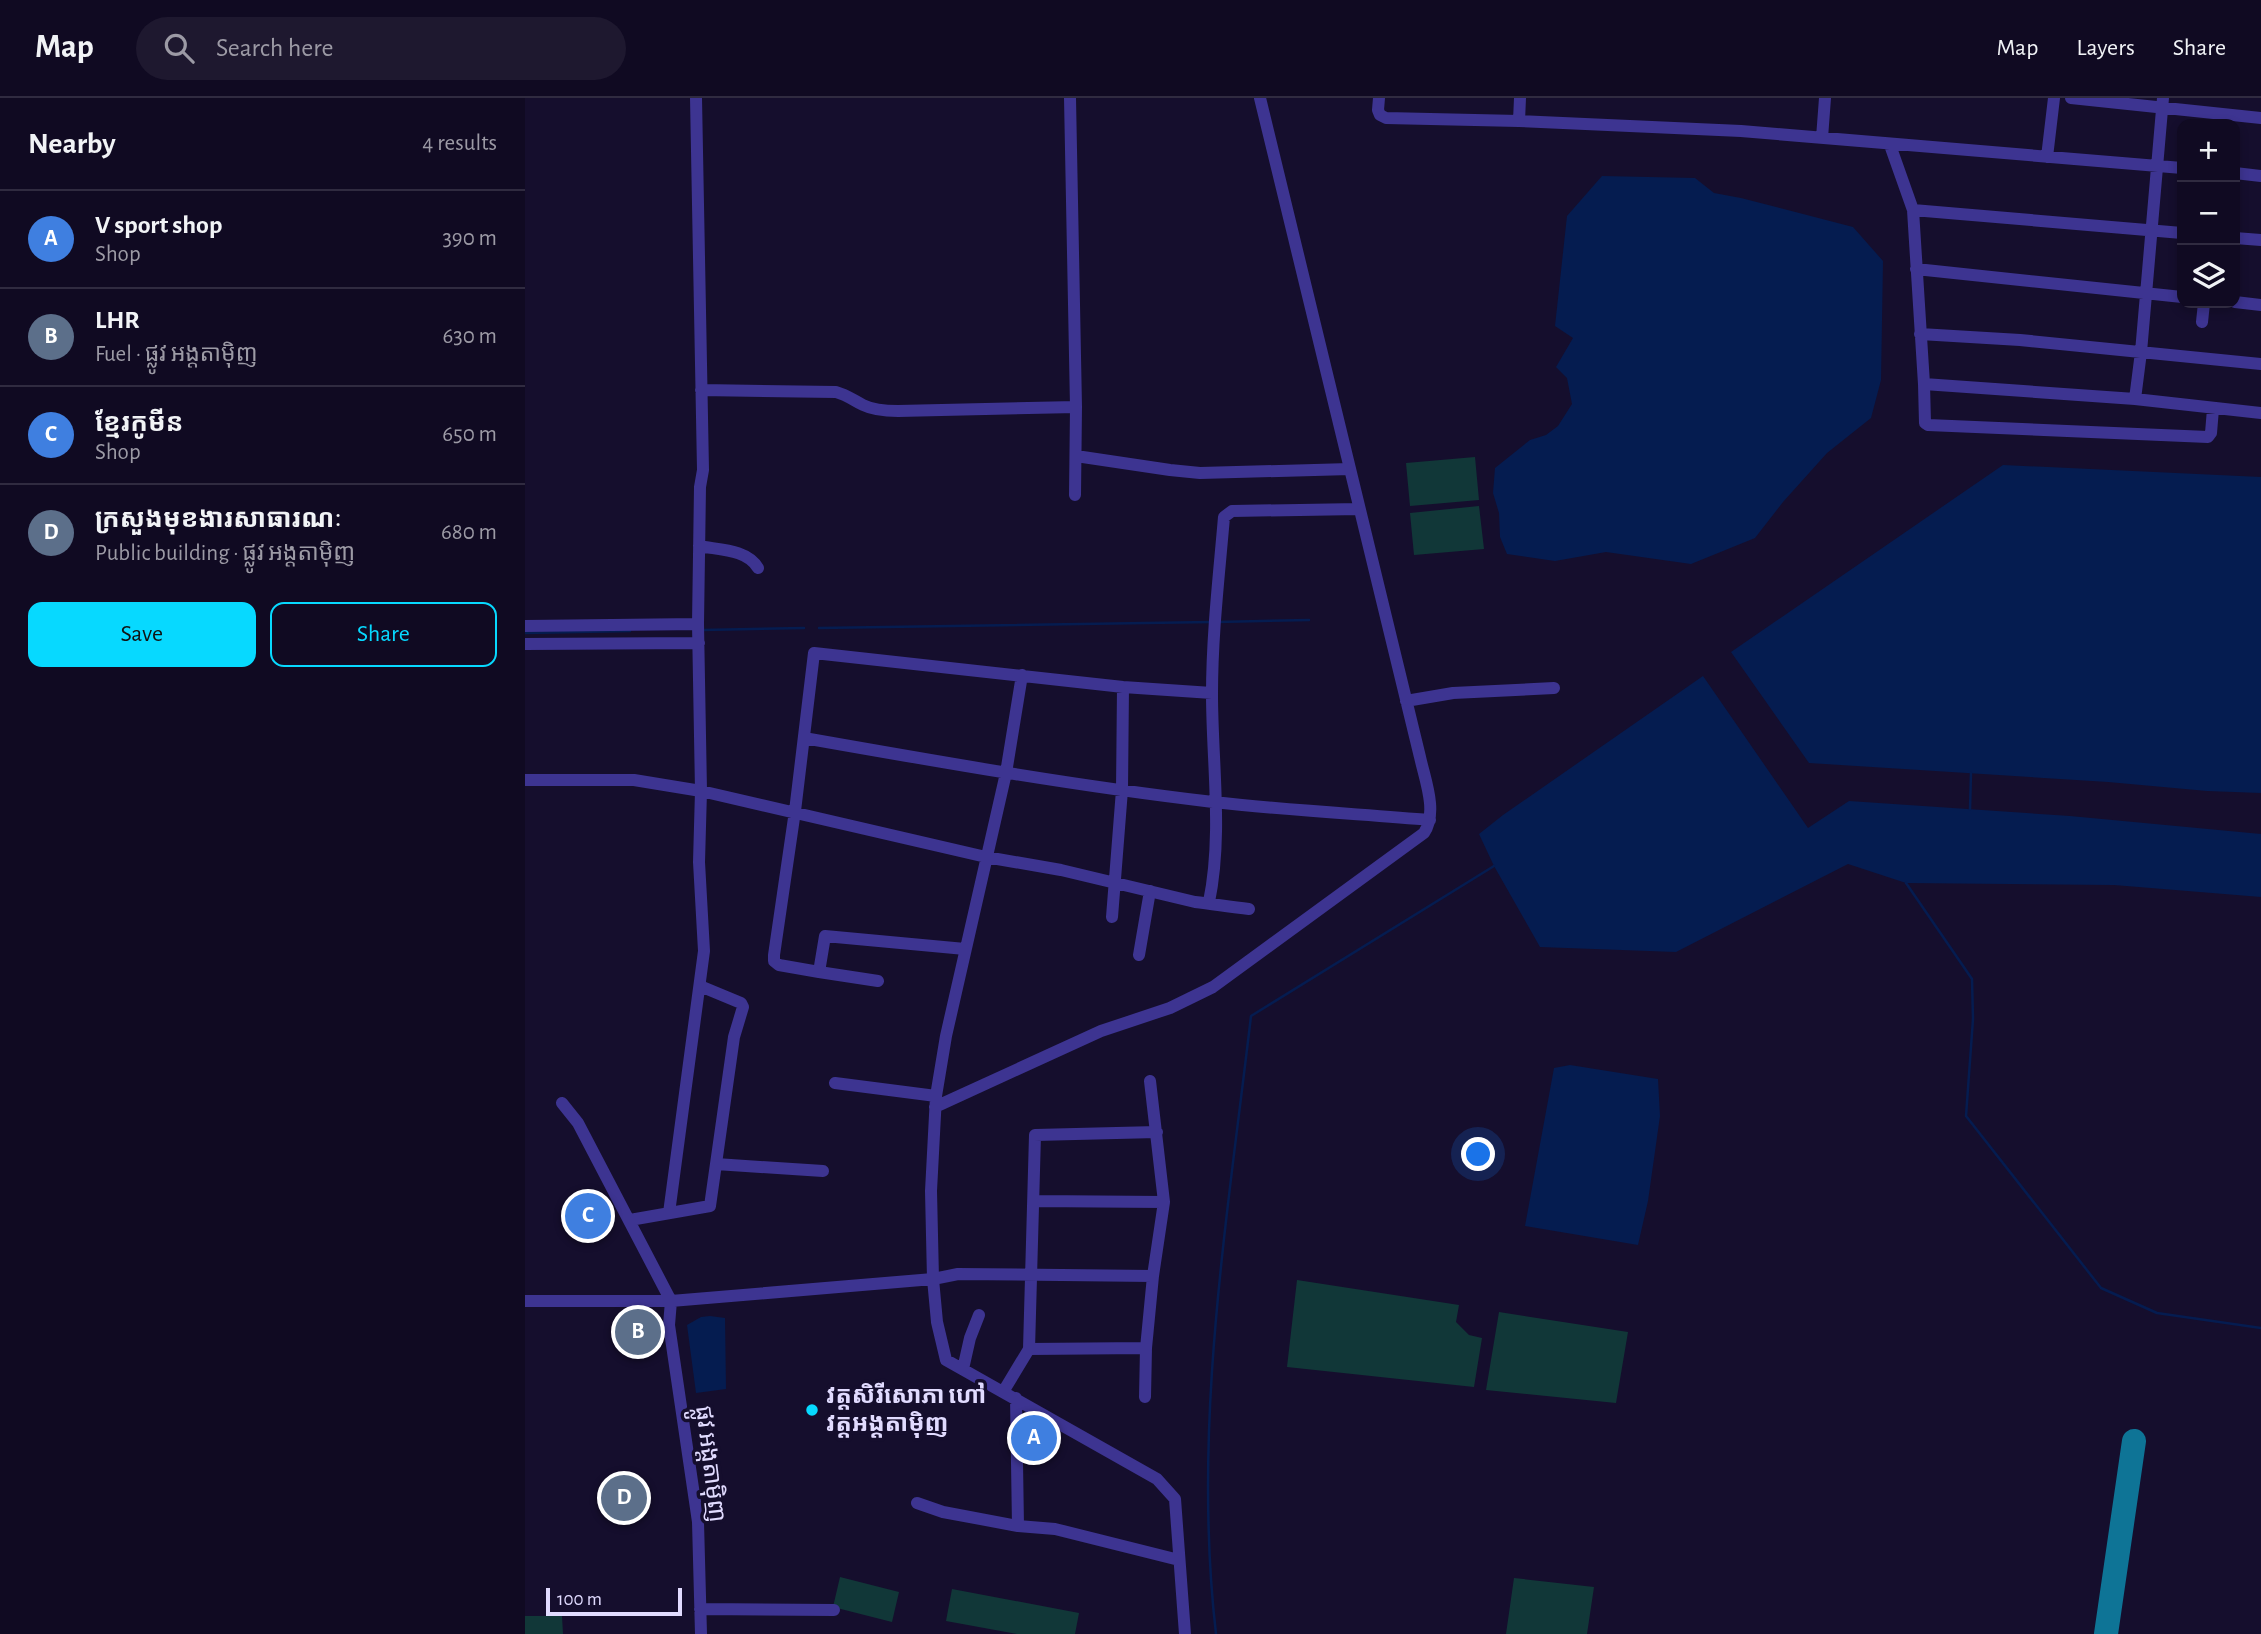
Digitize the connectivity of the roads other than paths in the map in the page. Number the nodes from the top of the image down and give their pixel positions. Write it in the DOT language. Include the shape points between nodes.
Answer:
graph roads {
  1 [pos="696,98"];
  2 [pos="1070,98"];
  3 [pos="1260,98"];
  4 [pos="1379,98"];
  5 [pos="1520,98"];
  6 [pos="1825,98"];
  7 [pos="2055,98"];
  8 [pos="2071,98"];
  9 [pos="2164,103"];
  10 [pos="2261,118"];
  11 [pos="1519,121"];
  12 [pos="1822,138"];
  13 [pos="1890,145"];
  14 [pos="2047,157"];
  15 [pos="2157,166"];
  16 [pos="2177,168"];
  17 [pos="2240,174"];
  18 [pos="2261,176"];
  19 [pos="1913,210"];
  20 [pos="2152,230"];
  21 [pos="2177,232"];
  22 [pos="2240,238"];
  23 [pos="2261,240"];
  24 [pos="1916,269"];
  25 [pos="2145,293"];
  26 [pos="2177,296"];
  27 [pos="2240,302"];
  28 [pos="2261,304"];
  29 [pos="2203,308"];
  30 [pos="2202,322"];
  31 [pos="1920,334"];
  32 [pos="2141,352"];
  33 [pos="2261,364"];
  34 [pos="1924,384"];
  35 [pos="701,390"];
  36 [pos="2135,399"];
  37 [pos="1076,407"];
  38 [pos="2213,409"];
  39 [pos="2261,413"];
  40 [pos="1076,456"];
  41 [pos="1350,469"];
  42 [pos="1075,495"];
  43 [pos="1359,509"];
  44 [pos="699,546"];
  45 [pos="758,568"];
  46 [pos="525,626"];
  47 [pos="699,633"];
  48 [pos="525,644"];
  49 [pos="1022,675"];
  50 [pos="1123,687"];
  51 [pos="1554,688"];
  52 [pos="1212,693"];
  53 [pos="1406,701"];
  54 [pos="804,738"];
  55 [pos="1006,773"];
  56 [pos="525,780"];
  57 [pos="1122,790"];
  58 [pos="701,791"];
  59 [pos="1216,802"];
  60 [pos="795,811"];
  61 [pos="1430,820"];
  62 [pos="986,857"];
  63 [pos="1115,884"];
  64 [pos="1150,891"];
  65 [pos="1209,902"];
  66 [pos="1249,909"];
  67 [pos="1112,917"];
  68 [pos="965,949"];
  69 [pos="1139,955"];
  70 [pos="820,972"];
  71 [pos="878,981"];
  72 [pos="700,986"];
  73 [pos="1150,1081"];
  74 [pos="835,1083"];
  75 [pos="936,1102"];
  76 [pos="562,1103"];
  77 [pos="1157,1132"];
  78 [pos="716,1164"];
  79 [pos="823,1171"];
  80 [pos="1034,1201"];
  81 [pos="1164,1202"];
  82 [pos="669,1213"];
  83 [pos="630,1220"];
  84 [pos="1032,1275"];
  85 [pos="1153,1276"];
  86 [pos="933,1279"];
  87 [pos="525,1301"];
  88 [pos="671,1301"];
  89 [pos="979,1315"];
  90 [pos="1146,1348"];
  91 [pos="1029,1349"];
  92 [pos="964,1369"];
  93 [pos="1003,1392"];
  94 [pos="1145,1397"];
  95 [pos="1016,1398"];
  96 [pos="917,1503"];
  97 [pos="1018,1526"];
  98 [pos="1179,1560"];
  99 [pos="700,1609"];
  100 [pos="834,1610"];
  101 [pos="701,1634"];
  102 [pos="1185,1634"];
  1 -- 35 [label="street"];
  2 -- 37 [label="street"];
  3 -- 41 [label="street"];
  4 -- 11 [label="street" via="1378,110 1386,118"];
  5 -- 11 [label="street"];
  6 -- 12 [label="street"];
  7 -- 14 [label="street"];
  8 -- 9 [label="street"];
  9 -- 10 [label="street"];
  9 -- 15 [label="street"];
  11 -- 12 [label="street"];
  12 -- 13 [label="street"];
  13 -- 14 [label="street"];
  13 -- 19 [label="street"];
  14 -- 15 [label="street"];
  15 -- 16 [label="street"];
  15 -- 20 [label="street"];
  17 -- 18 [label="street"];
  19 -- 20 [label="street"];
  19 -- 24 [label="street"];
  20 -- 21 [label="street"];
  20 -- 25 [label="street"];
  22 -- 23 [label="street"];
  24 -- 25 [label="street"];
  24 -- 31 [label="street"];
  25 -- 26 [label="street"];
  25 -- 32 [label="street"];
  27 -- 28 [label="street"];
  29 -- 30 [label="street"];
  31 -- 32 [label="street"];
  31 -- 34 [label="street"];
  32 -- 33 [label="street"];
  32 -- 36 [label="street"];
  34 -- 36 [label="street"];
  34 -- 38 [label="street" via="1923,420 1929,425 2209,437"];
  35 -- 37 [label="street" via="837,392 864,406 898,411"];
  35 -- 44 [label="street"];
  36 -- 38 [label="street"];
  37 -- 40 [label="street"];
  38 -- 39 [label="street"];
  40 -- 41 [label="street" via="1200,472"];
  40 -- 42 [label="street"];
  41 -- 43 [label="street"];
  43 -- 52 [label="street" via="1228,512 1224,517"];
  43 -- 53 [label="street"];
  44 -- 45 [label="street" via="744,555"];
  44 -- 47 [label="street"];
  46 -- 47 [label="street"];
  47 -- 48 [label="street"];
  47 -- 58 [label="street"];
  49 -- 50 [label="street"];
  49 -- 54 [label="street" via="817,652 812,656"];
  49 -- 55 [label="street"];
  50 -- 52 [label="street"];
  50 -- 57 [label="street"];
  51 -- 53 [label="street" via="1453,693"];
  52 -- 59 [label="street"];
  53 -- 61 [label="street"];
  54 -- 55 [label="street"];
  54 -- 60 [label="street"];
  55 -- 57 [label="street"];
  55 -- 62 [label="street"];
  56 -- 58 [label="street" via="634,780"];
  57 -- 59 [label="street"];
  57 -- 63 [label="street"];
  58 -- 60 [label="street"];
  58 -- 72 [label="street" via="704,951"];
  59 -- 61 [label="street"];
  59 -- 65 [label="street"];
  60 -- 62 [label="street"];
  60 -- 70 [label="street" via="773,956 779,965"];
  61 -- 75 [label="street" via="1424,833 1213,987 1170,1009 1101,1031"];
  62 -- 63 [label="street"];
  62 -- 68 [label="street"];
  63 -- 64 [label="street"];
  63 -- 67 [label="street"];
  64 -- 65 [label="street"];
  64 -- 69 [label="street"];
  65 -- 66 [label="street"];
  68 -- 70 [label="street" via="827,935"];
  68 -- 75 [label="street"];
  70 -- 71 [label="street"];
  72 -- 78 [label="street" via="743,1007 734,1037"];
  72 -- 82 [label="street"];
  73 -- 77 [label="street"];
  74 -- 75 [label="street"];
  75 -- 86 [label="street"];
  76 -- 83 [label="street" via="578,1123"];
  77 -- 80 [label="street" via="1035,1135"];
  77 -- 81 [label="street"];
  78 -- 79 [label="street"];
  78 -- 82 [label="street" via="710,1206"];
  80 -- 81 [label="street"];
  80 -- 84 [label="street"];
  81 -- 85 [label="street"];
  82 -- 83 [label="street"];
  83 -- 88 [label="street"];
  84 -- 85 [label="street"];
  84 -- 86 [label="street" via="958,1274"];
  84 -- 91 [label="street"];
  85 -- 90 [label="street"];
  86 -- 88 [label="street"];
  86 -- 92 [label="street" via="946,1360"];
  87 -- 88 [label="street"];
  88 -- 99 [label="street, ផ្លូវ អង្តតាម៉ិញ" via="669,1325 698,1522"];
  89 -- 92 [label="street"];
  90 -- 91 [label="street"];
  90 -- 94 [label="street"];
  91 -- 93 [label="street"];
  92 -- 93 [label="street"];
  93 -- 95 [label="street"];
  95 -- 97 [label="street"];
  95 -- 98 [label="street" via="1168,1489 1175,1499"];
  96 -- 97 [label="street"];
  97 -- 98 [label="street" via="1055,1529"];
  98 -- 102 [label="street"];
  99 -- 100 [label="street"];
  99 -- 101 [label="street, ផ្លូវ អង្តតាម៉ិញ"];
}
